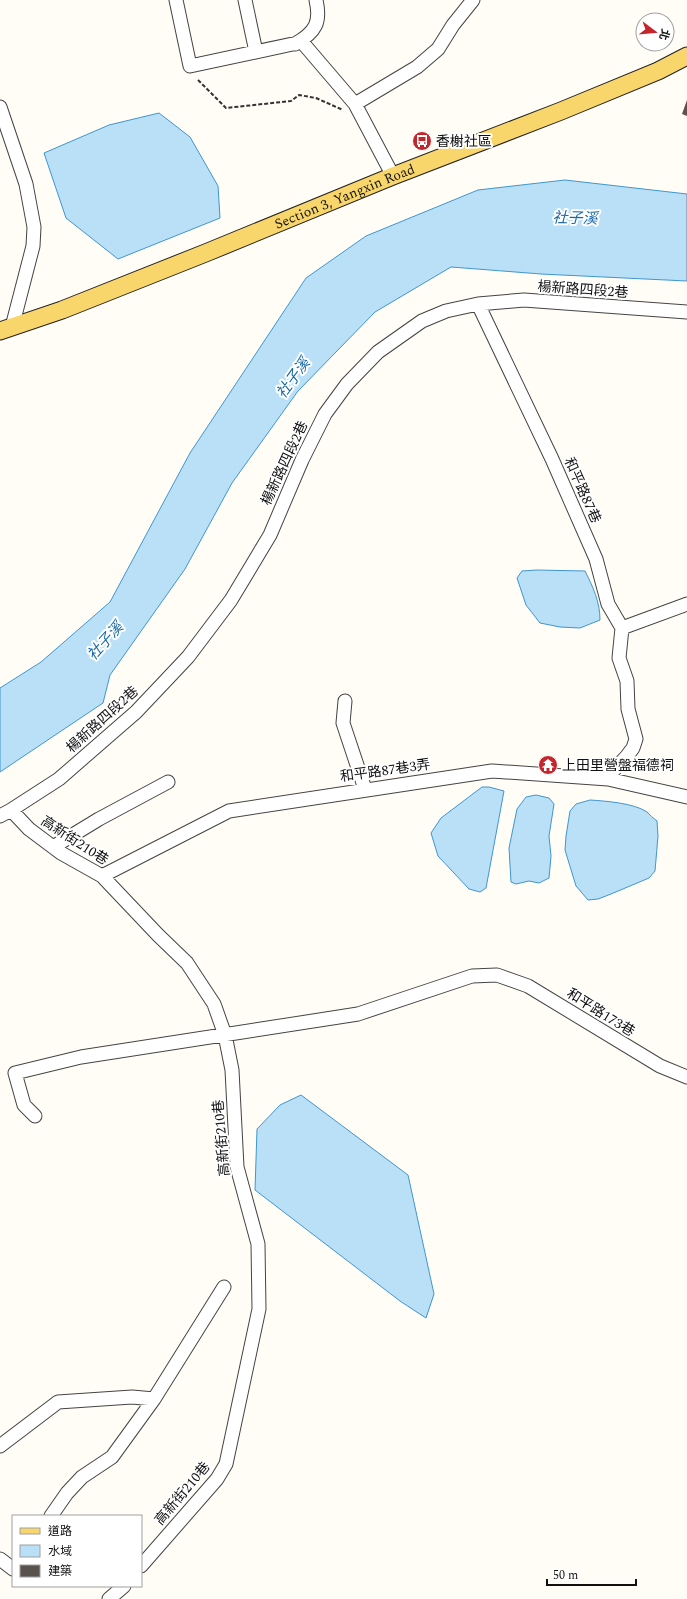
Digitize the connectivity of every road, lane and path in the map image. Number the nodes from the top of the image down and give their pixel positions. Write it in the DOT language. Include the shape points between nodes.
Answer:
graph roads {
  1 [pos="176,0"];
  2 [pos="245,0"];
  3 [pos="316,0"];
  4 [pos="473,0"];
  5 [pos="296,44"];
  6 [pos="256,52"];
  7 [pos="687,56"];
  8 [pos="198,80"];
  9 [pos="355,104"];
  10 [pos="0,107"];
  11 [pos="392,176"];
  12 [pos="478,304"];
  13 [pos="687,312"];
  14 [pos="6,329"];
  15 [pos="687,604"];
  16 [pos="622,628"];
  17 [pos="345,701"];
  18 [pos="608,779"];
  19 [pos="168,782"];
  20 [pos="365,789"];
  21 [pos="687,797"];
  22 [pos="6,813"];
  23 [pos="53,847"];
  24 [pos="102,876"];
  25 [pos="225,1035"];
  26 [pos="687,1077"];
  27 [pos="35,1116"];
  28 [pos="224,1287"];
  29 [pos="154,1399"];
  30 [pos="0,1446"];
  31 [pos="52,1515"];
  32 [pos="0,1559"];
  33 [pos="142,1565"];
  34 [pos="12,1568"];
  35 [pos="123,1587"];
  36 [pos="109,1599"];
  1 -- 6 [label="street" via="190,66"];
  2 -- 6 [label="street"];
  3 -- 5 [label="street" via="319,14 317,25"];
  4 -- 9 [label="street" via="438,49 417,66"];
  5 -- 6 [label="street"];
  5 -- 9 [label="street" via="302,42"];
  7 -- 11 [label="main road, Section 3, Yangxin Road" via="658,71 561,111"];
  8 -- 9 [label="path" via="226,108 291,101 299,95 316,98 343,110"];
  9 -- 11 [label="street"];
  10 -- 14 [label="street" via="26,184 34,228 33,246"];
  11 -- 14 [label="main road, Section 3, Yangxin Road" via="62,310"];
  12 -- 13 [label="street, 楊新路四段2巷" via="524,300"];
  12 -- 16 [label="street, 和平路87巷" via="584,531 596,559 608,604"];
  12 -- 22 [label="street, 楊新路四段2巷" via="446,311 422,321 378,352 347,384 325,414 270,535 231,600 188,657 136,712 59,778"];
  15 -- 16 [label="street"];
  16 -- 18 [label="street" via="619,658 627,681 628,709 636,739 633,748"];
  17 -- 20 [label="street" via="343,723"];
  18 -- 20 [label="street, 和平路87巷3弄" via="492,771"];
  18 -- 21 [label="street, 和平路87巷3弄"];
  19 -- 23 [label="street"];
  20 -- 24 [label="street, 和平路87巷3弄" via="229,810"];
  22 -- 23 [label="street, 高新街210巷"];
  23 -- 24 [label="street, 高新街210巷"];
  24 -- 25 [label="street, 高新街210巷" via="187,963 214,1004"];
  25 -- 26 [label="street, 和平路173巷" via="358,1014 472,976 497,974 528,986 660,1066"];
  25 -- 27 [label="street" via="81,1057 15,1073 24,1105"];
  25 -- 33 [label="street, 高新街210巷" via="232,1070 237,1167 258,1244 259,1309 226,1464 217,1479"];
  28 -- 29 [label="street"];
  29 -- 30 [label="street" via="132,1397 58,1402"];
  29 -- 31 [label="street" via="112,1457 82,1477"];
  32 -- 34 [label="street"];
  35 -- 36 [label="street"];
}
